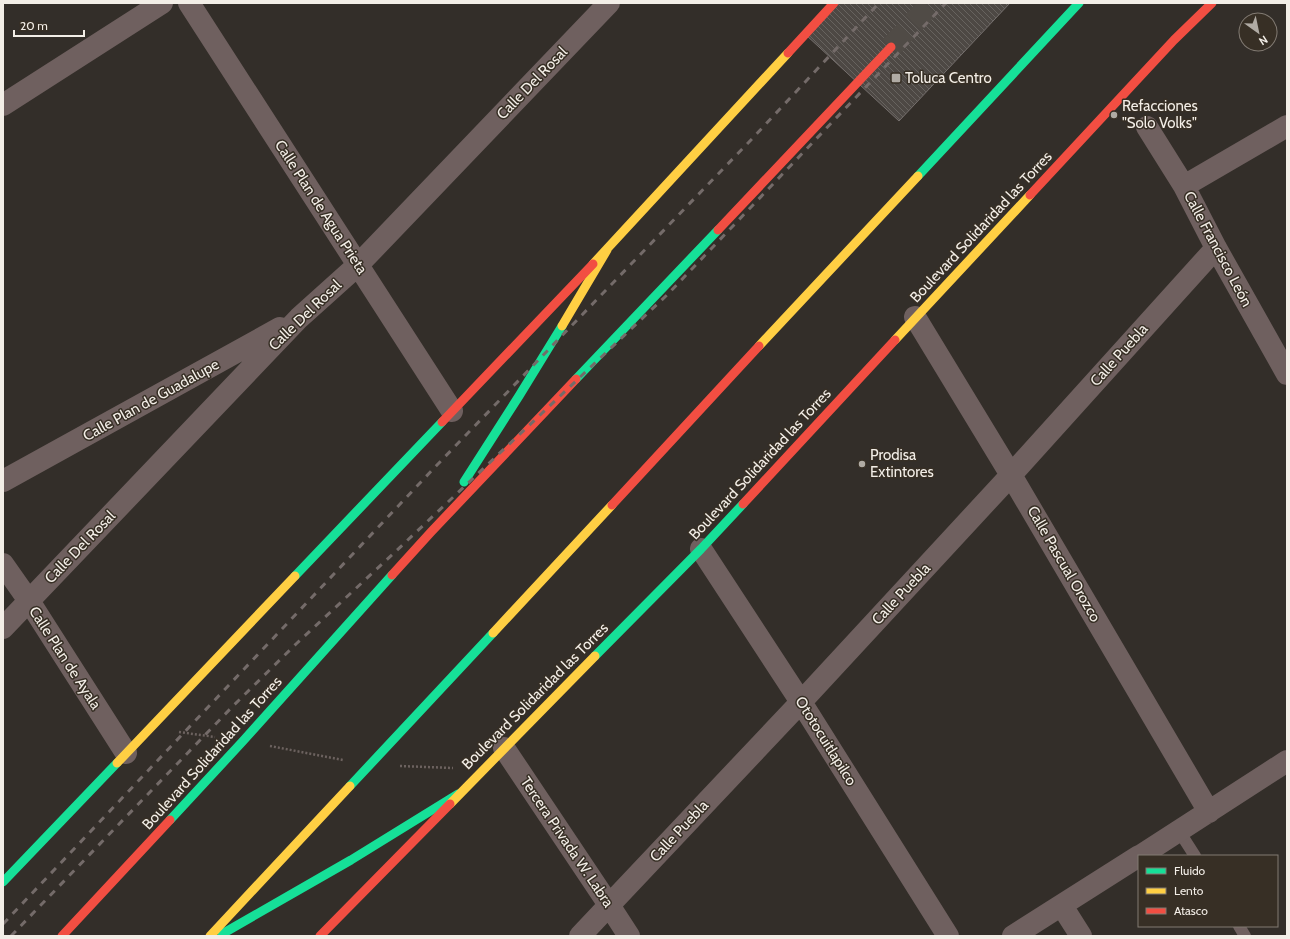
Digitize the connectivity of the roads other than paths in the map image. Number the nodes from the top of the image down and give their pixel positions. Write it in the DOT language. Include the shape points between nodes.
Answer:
graph roads {
  1 [pos="162,3"];
  2 [pos="189,3"];
  3 [pos="609,3"];
  4 [pos="834,3"];
  5 [pos="1079,3"];
  6 [pos="1212,3"];
  7 [pos="891,47"];
  8 [pos="3,105"];
  9 [pos="1287,126"];
  10 [pos="1147,127"];
  11 [pos="1184,186"];
  12 [pos="1216,248"];
  13 [pos="607,250"];
  14 [pos="358,265"];
  15 [pos="915,317"];
  16 [pos="299,318"];
  17 [pos="1287,374"];
  18 [pos="452,411"];
  19 [pos="1011,475"];
  20 [pos="3,481"];
  21 [pos="431,532"];
  22 [pos="700,548"];
  23 [pos="3,564"];
  24 [pos="28,601"];
  25 [pos="3,628"];
  26 [pos="801,702"];
  27 [pos="504,748"];
  28 [pos="126,753"];
  29 [pos="1287,761"];
  30 [pos="458,794"];
  31 [pos="1209,812"];
  32 [pos="1179,831"];
  33 [pos="1141,855"];
  34 [pos="1194,855"];
  35 [pos="1138,857"];
  36 [pos="3,882"];
  37 [pos="610,905"];
  38 [pos="1062,906"];
  39 [pos="1240,927"];
  40 [pos="62,936"];
  41 [pos="210,936"];
  42 [pos="219,936"];
  43 [pos="320,936"];
  44 [pos="580,936"];
  45 [pos="629,936"];
  46 [pos="948,936"];
  47 [pos="1013,936"];
  48 [pos="1081,936"];
  49 [pos="1245,936"];
  1 -- 8 [label="street"];
  2 -- 14 [label="street, Calle Plan de Agua Prieta"];
  3 -- 14 [label="street, Calle Del Rosal"];
  4 -- 13 [label="main road"];
  5 -- 41 [label="main road"];
  6 -- 15 [label="main road, Boulevard Solidaridad las Torres" via="1174,40"];
  7 -- 21 [label="main road, Boulevard Solidaridad las Torres"];
  9 -- 11 [label="street"];
  10 -- 11 [label="street, Calle Francisco León"];
  11 -- 12 [label="street, Calle Francisco León"];
  12 -- 17 [label="street, Calle Francisco León"];
  12 -- 19 [label="street, Calle Puebla"];
  13 -- 18 [label="main road"];
  13 -- 21 [label="main road" via="496,433"];
  14 -- 16 [label="street, Calle Del Rosal"];
  14 -- 18 [label="street, Calle Plan de Agua Prieta"];
  15 -- 19 [label="street, Calle Pascual Orozco"];
  15 -- 22 [label="main road, Boulevard Solidaridad las Torres"];
  16 -- 20 [label="street, Calle Plan de Guadalupe"];
  16 -- 24 [label="street, Calle Del Rosal"];
  18 -- 28 [label="main road"];
  19 -- 26 [label="street, Calle Puebla"];
  19 -- 31 [label="street, Calle Pascual Orozco"];
  21 -- 40 [label="main road, Boulevard Solidaridad las Torres"];
  22 -- 26 [label="street, Ototocuitlapilco"];
  22 -- 27 [label="main road, Boulevard Solidaridad las Torres"];
  23 -- 24 [label="street, Calle Plan de Ayala"];
  24 -- 25 [label="street, Calle Del Rosal"];
  24 -- 28 [label="street, Calle Plan de Ayala"];
  26 -- 37 [label="street, Calle Puebla"];
  26 -- 46 [label="street, Ototocuitlapilco"];
  27 -- 30 [label="main road, Boulevard Solidaridad las Torres"];
  27 -- 37 [label="street, Tercera Privada W. Labra"];
  28 -- 36 [label="main road"];
  29 -- 31 [label="street"];
  30 -- 42 [label="main road" via="351,860"];
  30 -- 43 [label="main road, Boulevard Solidaridad las Torres"];
  31 -- 32 [label="street"];
  32 -- 33 [label="street"];
  32 -- 34 [label="lane"];
  35 -- 38 [label="street"];
  37 -- 44 [label="street, Calle Puebla"];
  37 -- 45 [label="street, Tercera Privada W. Labra"];
  38 -- 47 [label="street"];
  38 -- 48 [label="street"];
  39 -- 49 [label="lane"];
}
